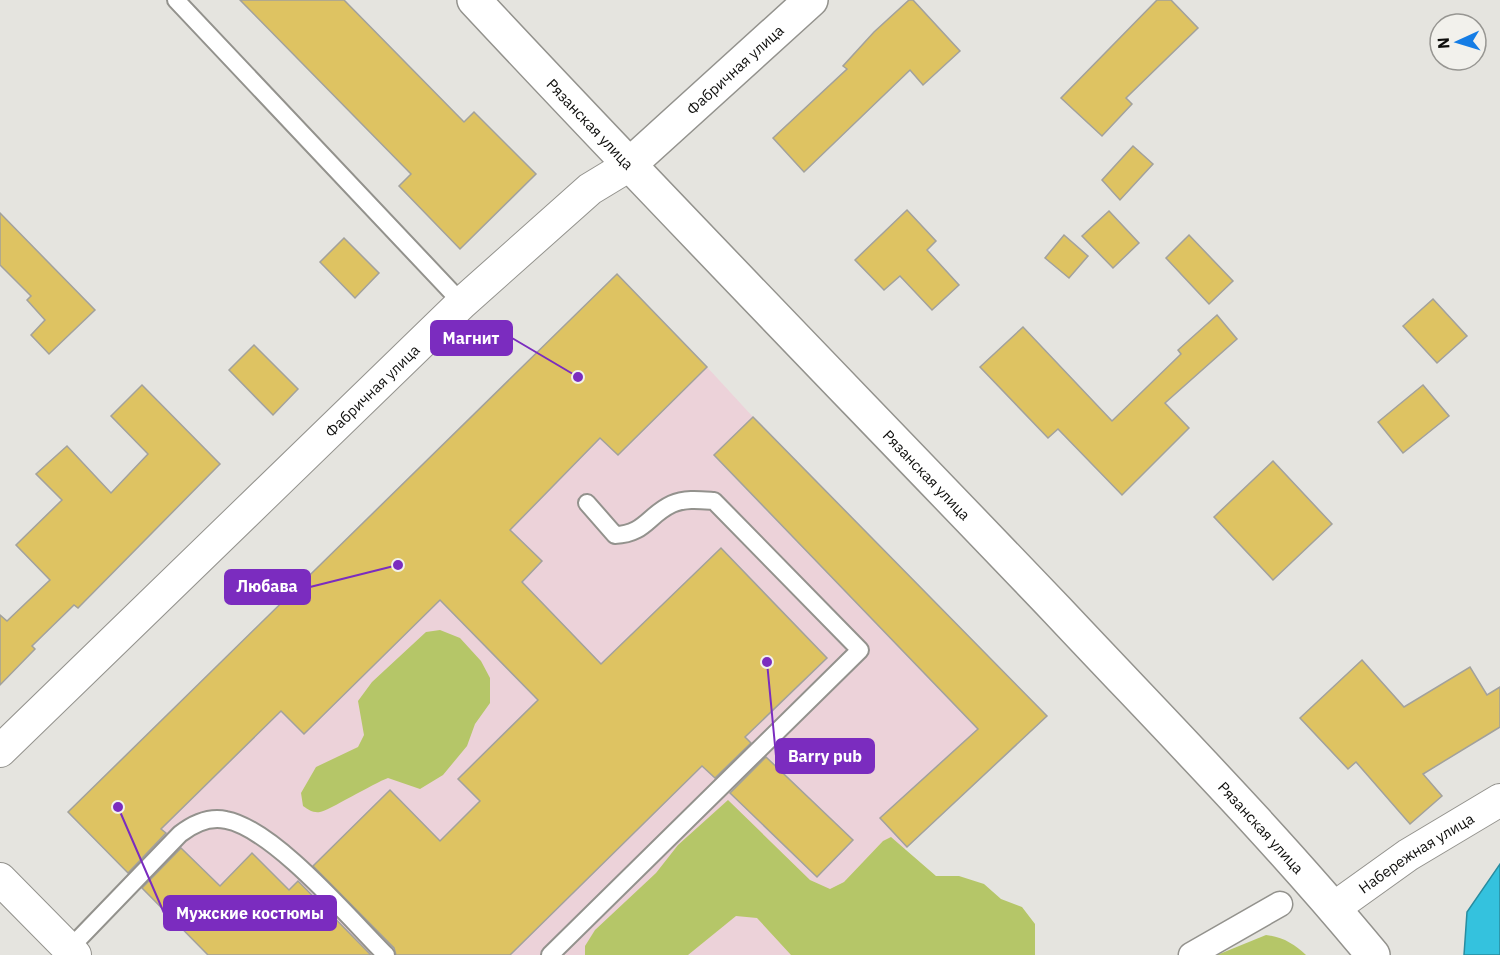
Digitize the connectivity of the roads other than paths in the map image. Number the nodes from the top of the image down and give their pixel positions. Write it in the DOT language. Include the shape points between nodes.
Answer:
graph roads {
  1 [pos="176,0"];
  2 [pos="474,0"];
  3 [pos="811,0"];
  4 [pos="628,166"];
  5 [pos="462,303"];
  6 [pos="587,503"];
  7 [pos="0,751"];
  8 [pos="1500,800"];
  9 [pos="0,879"];
  10 [pos="1281,904"];
  11 [pos="1338,913"];
  12 [pos="72,952"];
  13 [pos="386,955"];
  14 [pos="550,955"];
  15 [pos="1191,955"];
  16 [pos="1373,955"];
  1 -- 5 [label="lane"];
  2 -- 4 [label="main road, Рязанская улица"];
  3 -- 4 [label="main road, Фабричная улица"];
  4 -- 5 [label="street, Фабричная улица" via="590,189"];
  4 -- 11 [label="main road, Рязанская улица" via="845,387 1243,807"];
  5 -- 7 [label="street, Фабричная улица"];
  6 -- 14 [label="lane" via="615,535 631,534 672,504 714,501 860,650"];
  8 -- 11 [label="street, Набережная улица" via="1408,855"];
  9 -- 12 [label="street"];
  10 -- 15 [label="street"];
  11 -- 16 [label="main road, Рязанская улица"];
  12 -- 13 [label="lane" via="180,834 197,822 224,819 245,825 276,845"];
}
